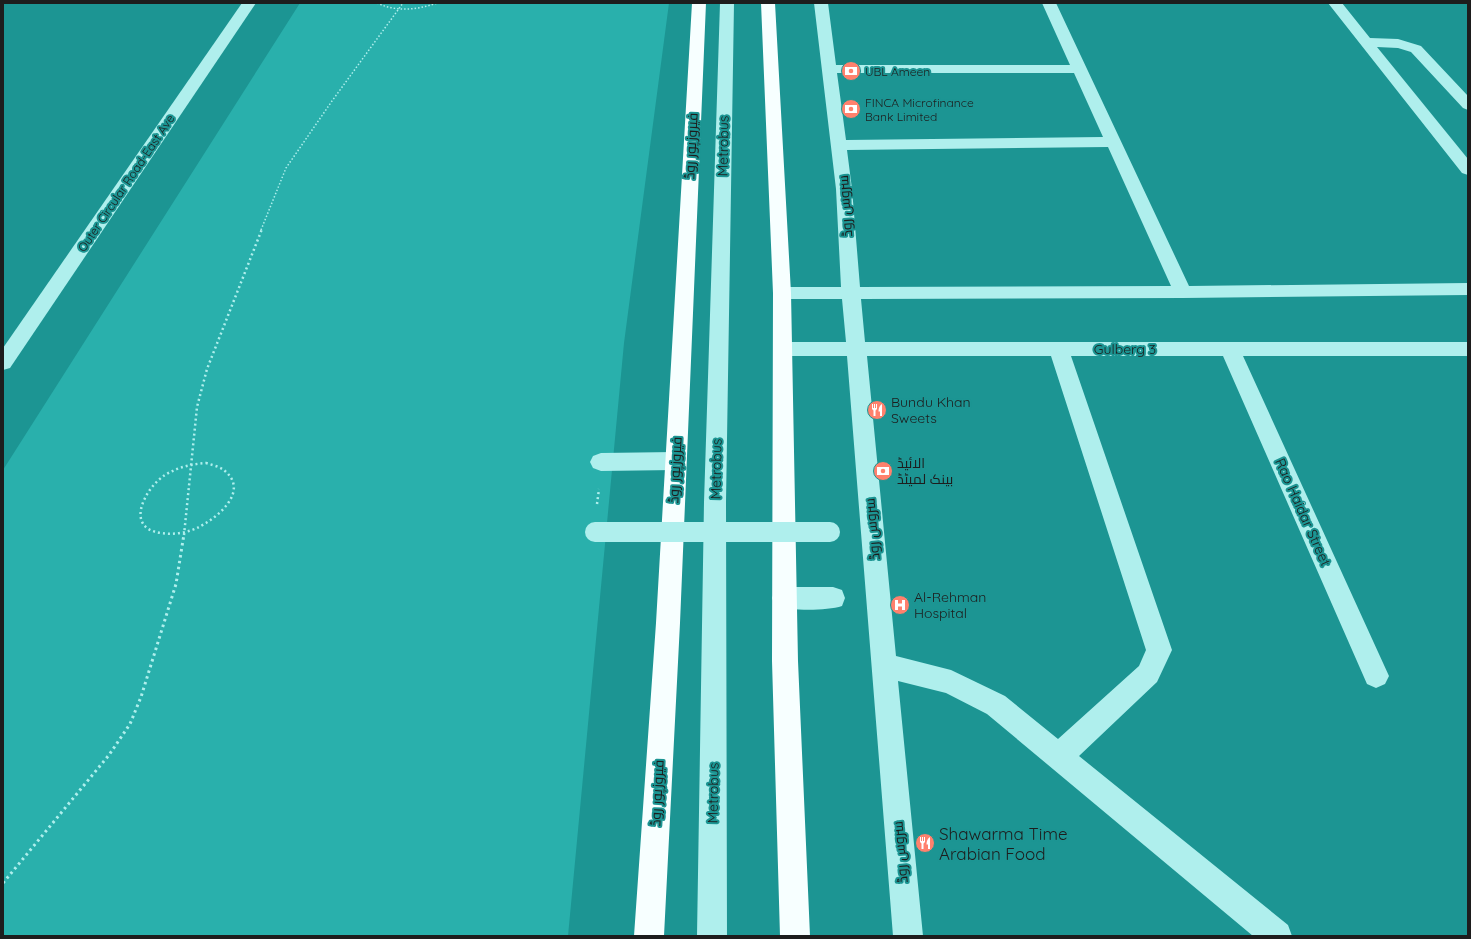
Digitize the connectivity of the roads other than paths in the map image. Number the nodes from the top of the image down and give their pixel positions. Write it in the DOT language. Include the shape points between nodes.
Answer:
graph roads {
  1 [pos="249,3"];
  2 [pos="699,3"];
  3 [pos="727,3"];
  4 [pos="768,3"];
  5 [pos="821,3"];
  6 [pos="1049,3"];
  7 [pos="1335,3"];
  8 [pos="1366,42"];
  9 [pos="829,69"];
  10 [pos="1079,69"];
  11 [pos="1468,105"];
  12 [pos="1113,142"];
  13 [pos="839,145"];
  14 [pos="1468,170"];
  15 [pos="1468,289"];
  16 [pos="1183,292"];
  17 [pos="782,293"];
  18 [pos="851,293"];
  19 [pos="856,348"];
  20 [pos="783,349"];
  21 [pos="1059,349"];
  22 [pos="1230,349"];
  23 [pos="1468,349"];
  24 [pos="3,363"];
  25 [pos="676,460"];
  26 [pos="601,462"];
  27 [pos="595,532"];
  28 [pos="830,532"];
  29 [pos="784,598"];
  30 [pos="833,598"];
  31 [pos="884,665"];
  32 [pos="1376,676"];
  33 [pos="1059,757"];
  34 [pos="649,936"];
  35 [pos="712,936"];
  36 [pos="795,936"];
  37 [pos="908,936"];
  38 [pos="1277,936"];
  1 -- 24 [label="street, Outer Circular Road-East Ave"];
  2 -- 25 [label="main road, فیروزپور روڈ"];
  3 -- 35 [label="street, Metrobus" via="716,494"];
  4 -- 17 [label="main road"];
  5 -- 9 [label="street, سروس روڈ"];
  6 -- 10 [label="street"];
  7 -- 8 [label="street"];
  8 -- 11 [label="street" via="1398,43 1416,49"];
  8 -- 14 [label="street"];
  9 -- 10 [label="street"];
  9 -- 13 [label="street, سروس روڈ"];
  10 -- 12 [label="street"];
  12 -- 13 [label="street"];
  12 -- 16 [label="street"];
  13 -- 18 [label="street, سروس روڈ"];
  15 -- 16 [label="street"];
  16 -- 18 [label="street"];
  17 -- 18 [label="street"];
  17 -- 20 [label="main road"];
  18 -- 19 [label="street, سروس روڈ"];
  19 -- 20 [label="street, Gulberg 3"];
  19 -- 21 [label="street, Gulberg 3"];
  19 -- 31 [label="street, سروس روڈ"];
  20 -- 29 [label="main road"];
  21 -- 22 [label="street, Gulberg 3"];
  21 -- 33 [label="street" via="1158,650 1148,674"];
  22 -- 23 [label="street, Gulberg 3"];
  22 -- 32 [label="street, Rao Haidar Street"];
  25 -- 26 [label="street"];
  25 -- 34 [label="main road, فیروزپور روڈ"];
  27 -- 28 [label="street, bridge"];
  29 -- 30 [label="street"];
  29 -- 36 [label="main road" via="784,661"];
  31 -- 33 [label="street" via="951,682 996,705"];
  31 -- 37 [label="street, سروس روڈ"];
  33 -- 38 [label="street"];
}
